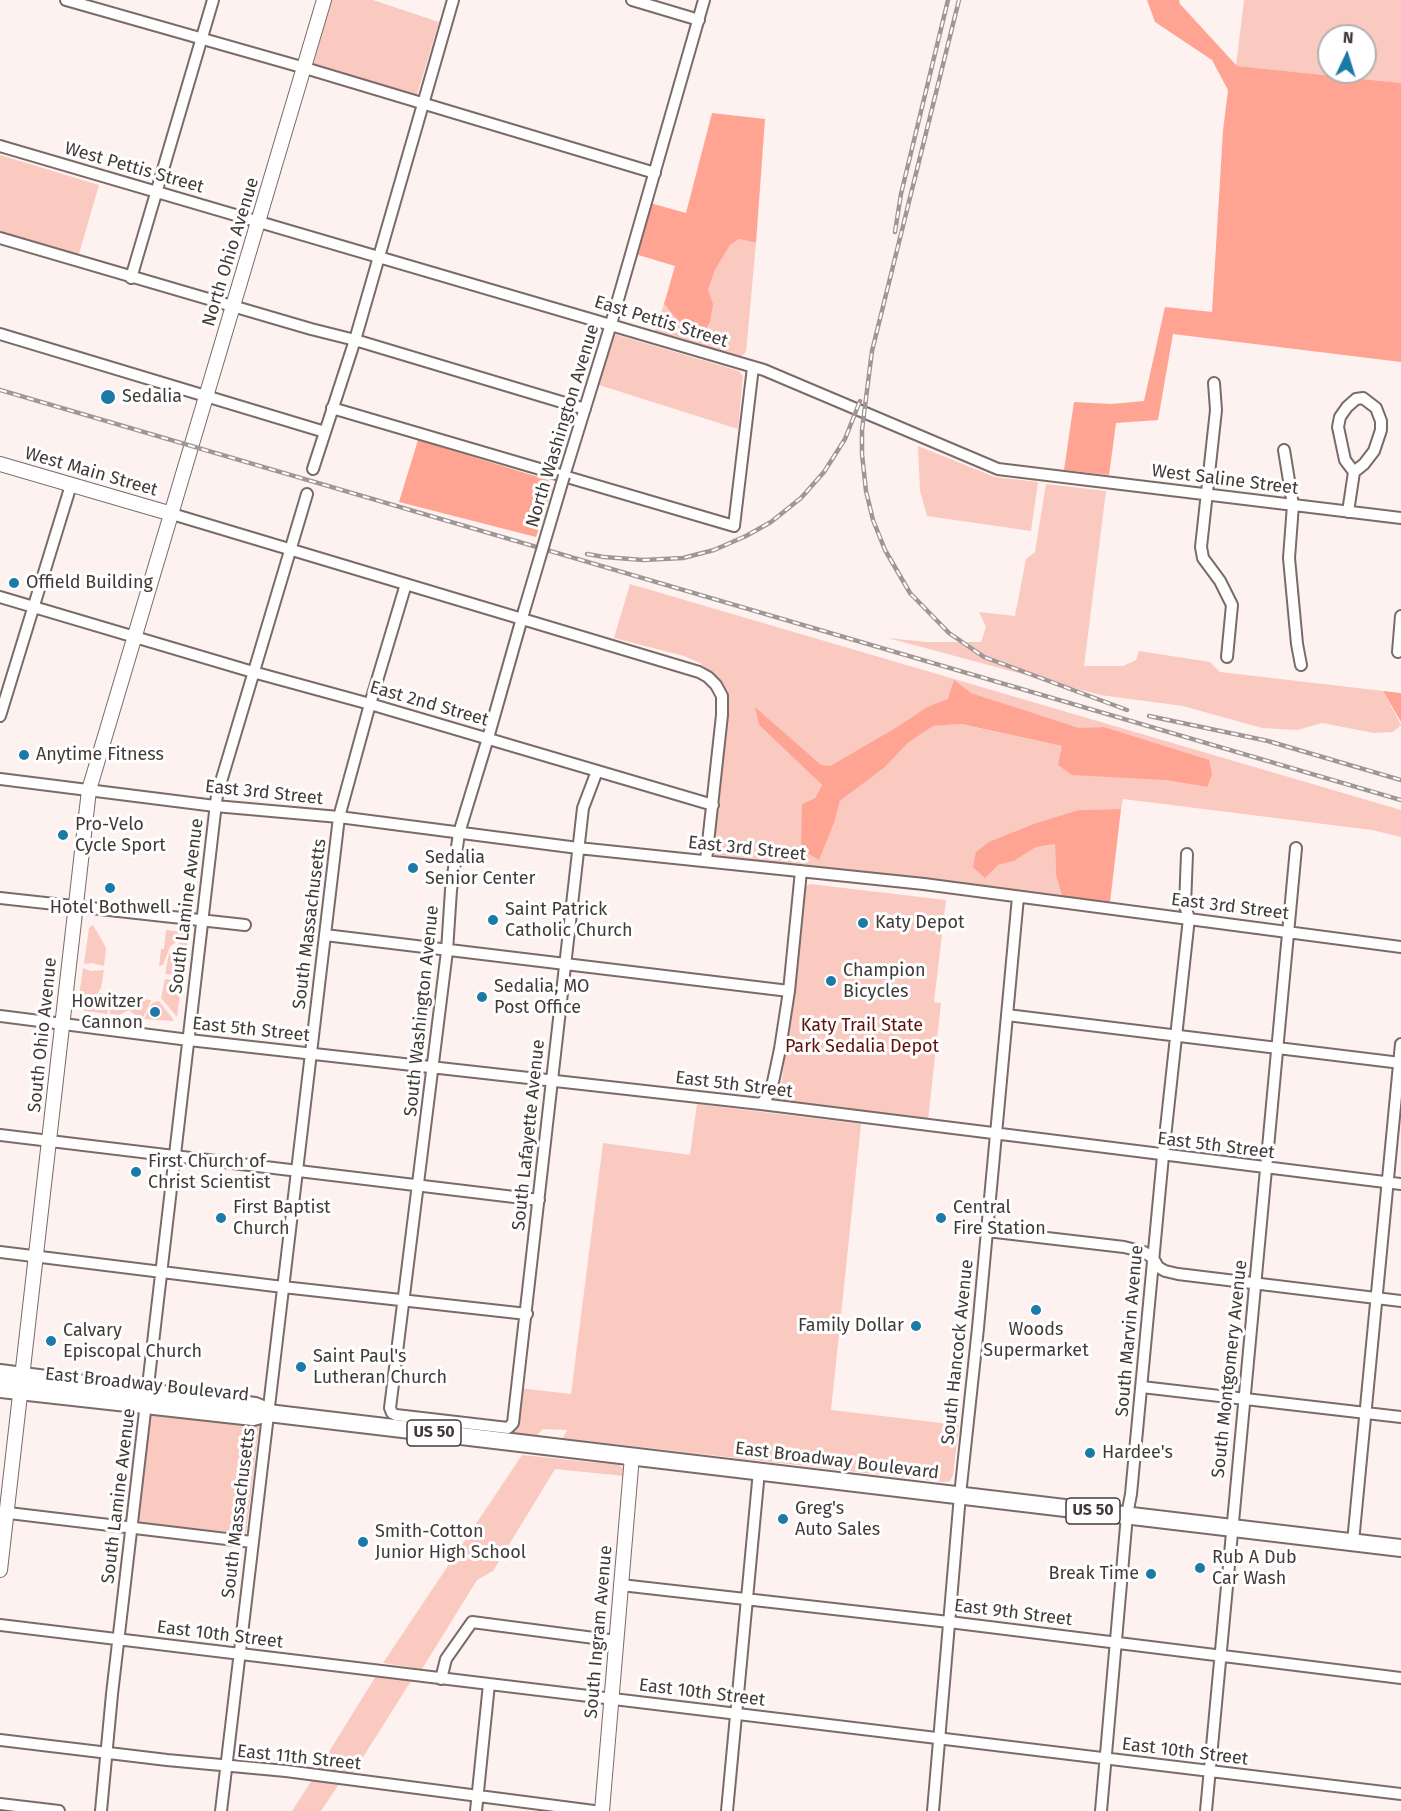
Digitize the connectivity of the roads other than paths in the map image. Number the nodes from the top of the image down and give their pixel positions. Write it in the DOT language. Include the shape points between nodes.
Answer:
graph roads {
  1 [pos="66,0"];
  2 [pos="213,0"];
  3 [pos="324,0"];
  4 [pos="453,0"];
  5 [pos="632,0"];
  6 [pos="704,0"];
  7 [pos="699,20"];
  8 [pos="202,39"];
  9 [pos="305,68"];
  10 [pos="423,104"];
  11 [pos="0,146"];
  12 [pos="655,173"];
  13 [pos="156,192"];
  14 [pos="258,221"];
  15 [pos="0,238"];
  16 [pos="378,256"];
  17 [pos="131,278"];
  18 [pos="233,307"];
  19 [pos="611,324"];
  20 [pos="0,334"];
  21 [pos="355,340"];
  22 [pos="753,367"];
  23 [pos="1214,382"];
  24 [pos="206,396"];
  25 [pos="332,408"];
  26 [pos="585,410"];
  27 [pos="325,432"];
  28 [pos="1284,450"];
  29 [pos="0,464"];
  30 [pos="313,469"];
  31 [pos="1354,472"];
  32 [pos="1045,475"];
  33 [pos="564,476"];
  34 [pos="71,485"];
  35 [pos="307,494"];
  36 [pos="1207,494"];
  37 [pos="1293,505"];
  38 [pos="1348,512"];
  39 [pos="172,514"];
  40 [pos="1401,518"];
  41 [pos="290,549"];
  42 [pos="406,584"];
  43 [pos="0,597"];
  44 [pos="34,606"];
  45 [pos="523,615"];
  46 [pos="1401,616"];
  47 [pos="135,638"];
  48 [pos="1398,652"];
  49 [pos="1227,657"];
  50 [pos="1301,665"];
  51 [pos="253,672"];
  52 [pos="370,704"];
  53 [pos="0,716"];
  54 [pos="488,738"];
  55 [pos="597,771"];
  56 [pos="0,779"];
  57 [pos="89,790"];
  58 [pos="713,805"];
  59 [pos="215,806"];
  60 [pos="339,817"];
  61 [pos="459,833"];
  62 [pos="578,848"];
  63 [pos="1296,848"];
  64 [pos="1187,854"];
  65 [pos="706,861"];
  66 [pos="801,871"];
  67 [pos="1018,897"];
  68 [pos="0,898"];
  69 [pos="75,906"];
  70 [pos="1189,918"];
  71 [pos="201,920"];
  72 [pos="245,925"];
  73 [pos="1287,931"];
  74 [pos="325,935"];
  75 [pos="1401,947"];
  76 [pos="447,951"];
  77 [pos="564,965"];
  78 [pos="789,991"];
  79 [pos="0,1016"];
  80 [pos="1006,1016"];
  81 [pos="63,1024"];
  82 [pos="1175,1036"];
  83 [pos="189,1040"];
  84 [pos="1401,1044"];
  85 [pos="1277,1048"];
  86 [pos="311,1053"];
  87 [pos="1400,1063"];
  88 [pos="432,1067"];
  89 [pos="552,1081"];
  90 [pos="761,1104"];
  91 [pos="996,1133"];
  92 [pos="0,1135"];
  93 [pos="49,1141"];
  94 [pos="175,1156"];
  95 [pos="1163,1156"];
  96 [pos="1266,1168"];
  97 [pos="297,1171"];
  98 [pos="1388,1183"];
  99 [pos="1401,1184"];
  100 [pos="416,1185"];
  101 [pos="539,1200"];
  102 [pos="987,1231"];
  103 [pos="0,1252"];
  104 [pos="36,1256"];
  105 [pos="1153,1258"];
  106 [pos="161,1271"];
  107 [pos="1256,1284"];
  108 [pos="283,1287"];
  109 [pos="1377,1298"];
  110 [pos="403,1300"];
  111 [pos="1401,1301"];
  112 [pos="526,1314"];
  113 [pos="0,1373"];
  114 [pos="21,1384"];
  115 [pos="1142,1387"];
  116 [pos="0,1389"];
  117 [pos="146,1398"];
  118 [pos="1245,1398"];
  119 [pos="268,1413"];
  120 [pos="1366,1413"];
  121 [pos="1401,1417"];
  122 [pos="512,1426"];
  123 [pos="632,1456"];
  124 [pos="759,1471"];
  125 [pos="960,1495"];
  126 [pos="3,1512"];
  127 [pos="1127,1515"];
  128 [pos="132,1527"];
  129 [pos="1232,1528"];
  130 [pos="252,1542"];
  131 [pos="1353,1542"];
  132 [pos="1401,1548"];
  133 [pos="0,1570"];
  134 [pos="621,1585"];
  135 [pos="748,1599"];
  136 [pos="949,1622"];
  137 [pos="0,1625"];
  138 [pos="118,1640"];
  139 [pos="617,1641"];
  140 [pos="1115,1642"];
  141 [pos="238,1654"];
  142 [pos="1222,1655"];
  143 [pos="1401,1678"];
  144 [pos="441,1679"];
  145 [pos="489,1684"];
  146 [pos="611,1699"];
  147 [pos="736,1714"];
  148 [pos="939,1739"];
  149 [pos="0,1740"];
  150 [pos="106,1753"];
  151 [pos="1106,1759"];
  152 [pos="226,1766"];
  153 [pos="1210,1771"];
  154 [pos="1401,1794"];
  155 [pos="477,1797"];
  156 [pos="0,1804"];
  157 [pos="59,1811"];
  158 [pos="101,1811"];
  159 [pos="221,1811"];
  160 [pos="476,1811"];
  161 [pos="594,1811"];
  162 [pos="602,1811"];
  163 [pos="727,1811"];
  164 [pos="933,1811"];
  165 [pos="1101,1811"];
  166 [pos="1206,1811"];
  1 -- 8 [label="street"];
  2 -- 8 [label="street"];
  3 -- 9 [label="main road, North Ohio Avenue"];
  4 -- 10 [label="street"];
  5 -- 7 [label="street"];
  6 -- 7 [label="street, North Washington Avenue"];
  7 -- 12 [label="street, North Washington Avenue"];
  8 -- 9 [label="street"];
  8 -- 13 [label="street"];
  9 -- 10 [label="street"];
  9 -- 14 [label="main road, North Ohio Avenue"];
  10 -- 12 [label="street"];
  10 -- 16 [label="street"];
  11 -- 13 [label="street, West Pettis Street"];
  12 -- 19 [label="street, North Washington Avenue"];
  13 -- 14 [label="street, West Pettis Street"];
  13 -- 17 [label="street"];
  14 -- 16 [label="street, East Pettis Street"];
  14 -- 18 [label="main road, North Ohio Avenue"];
  15 -- 17 [label="street"];
  16 -- 19 [label="street, East Pettis Street"];
  16 -- 21 [label="street"];
  17 -- 18 [label="street"];
  18 -- 21 [label="street"];
  18 -- 24 [label="main road, North Ohio Avenue"];
  19 -- 22 [label="street, East Pettis Street"];
  19 -- 26 [label="street, North Washington Avenue"];
  20 -- 24 [label="street"];
  21 -- 25 [label="street"];
  21 -- 26 [label="street"];
  22 -- 32 [label="street, East Pettis Street" via="998,469"];
  22 -- 33 [label="street" via="734,526"];
  23 -- 36 [label="street" via="1216,410"];
  24 -- 27 [label="street"];
  24 -- 39 [label="main road, North Ohio Avenue"];
  25 -- 27 [label="street"];
  25 -- 33 [label="street"];
  26 -- 33 [label="street, North Washington Avenue"];
  27 -- 30 [label="street"];
  28 -- 37 [label="street"];
  29 -- 34 [label="main road, West Main Street"];
  31 -- 31 [label="street" via="1374,451 1381,430 1376,408 1363,398 1347,407 1338,427 1344,460"];
  31 -- 38 [label="street"];
  32 -- 36 [label="street, West Saline Street"];
  33 -- 45 [label="street, North Washington Avenue, bridge"];
  34 -- 39 [label="main road, West Main Street"];
  34 -- 44 [label="street"];
  35 -- 41 [label="street, South Lamine Avenue"];
  36 -- 37 [label="street, West Saline Street"];
  36 -- 49 [label="street" via="1201,547 1203,558 1232,605"];
  37 -- 38 [label="street, West Saline Street"];
  37 -- 50 [label="street" via="1289,558"];
  38 -- 40 [label="street, West Saline Street"];
  39 -- 41 [label="street"];
  39 -- 47 [label="main road, South Ohio Avenue"];
  41 -- 42 [label="street"];
  41 -- 51 [label="street, South Lamine Avenue"];
  42 -- 45 [label="street"];
  42 -- 52 [label="street, South Massachusetts"];
  43 -- 44 [label="street, East 2nd Street"];
  44 -- 47 [label="street, East 2nd Street"];
  44 -- 53 [label="street"];
  45 -- 54 [label="street, South Washington Avenue"];
  45 -- 58 [label="street" via="708,677 722,696"];
  46 -- 48 [label="street"];
  47 -- 51 [label="street, East 2nd Street"];
  47 -- 57 [label="main road, South Ohio Avenue"];
  51 -- 52 [label="street, East 2nd Street"];
  51 -- 59 [label="street, South Lamine Avenue"];
  52 -- 54 [label="street, East 2nd Street"];
  52 -- 60 [label="street, South Massachusetts"];
  54 -- 55 [label="street, East 2nd Street"];
  54 -- 61 [label="street, South Washington Avenue"];
  55 -- 58 [label="street, East 2nd Street"];
  55 -- 62 [label="street, South Lafayette Avenue" via="583,808"];
  56 -- 57 [label="street, East 3rd Street"];
  57 -- 59 [label="street, East 3rd Street"];
  57 -- 69 [label="main road, South Ohio Avenue"];
  58 -- 65 [label="street"];
  59 -- 60 [label="street, East 3rd Street"];
  59 -- 71 [label="street, South Lamine Avenue"];
  60 -- 61 [label="street, East 3rd Street"];
  60 -- 74 [label="street, South Massachusetts"];
  61 -- 62 [label="street, East 3rd Street"];
  61 -- 76 [label="street, South Washington Avenue"];
  62 -- 65 [label="street, East 3rd Street"];
  62 -- 77 [label="street, South Lafayette Avenue"];
  63 -- 73 [label="street, South Montgomery Avenue"];
  64 -- 70 [label="street, South Marvin Avenue" via="1185,906"];
  65 -- 66 [label="street, East 3rd Street"];
  66 -- 67 [label="street, East 3rd Street"];
  66 -- 78 [label="street"];
  67 -- 70 [label="street, East 3rd Street"];
  67 -- 80 [label="street, South Hancock Avenue"];
  68 -- 69 [label="street"];
  69 -- 71 [label="street"];
  69 -- 81 [label="main road, South Ohio Avenue"];
  70 -- 73 [label="street, East 3rd Street"];
  70 -- 82 [label="street, South Marvin Avenue"];
  71 -- 72 [label="street"];
  71 -- 83 [label="street, South Lamine Avenue"];
  73 -- 75 [label="street, East 3rd Street"];
  73 -- 85 [label="street, South Montgomery Avenue"];
  74 -- 76 [label="street"];
  74 -- 86 [label="street, South Massachusetts"];
  76 -- 77 [label="street"];
  76 -- 88 [label="street, South Washington Avenue"];
  77 -- 78 [label="street"];
  77 -- 89 [label="street, South Lafayette Avenue"];
  78 -- 90 [label="street" via="773,1082"];
  79 -- 81 [label="street, East 5th Street"];
  80 -- 82 [label="street"];
  80 -- 91 [label="street, South Hancock Avenue"];
  81 -- 83 [label="street, East 5th Street"];
  81 -- 93 [label="main road, South Ohio Avenue"];
  82 -- 85 [label="street"];
  82 -- 95 [label="street, South Marvin Avenue"];
  83 -- 86 [label="street, East 5th Street"];
  83 -- 94 [label="street, South Lamine Avenue"];
  84 -- 87 [label="street"];
  85 -- 87 [label="street"];
  85 -- 96 [label="street, South Montgomery Avenue"];
  86 -- 88 [label="street, East 5th Street"];
  86 -- 97 [label="street, South Massachusetts"];
  87 -- 98 [label="street"];
  88 -- 89 [label="street, East 5th Street"];
  88 -- 100 [label="street, South Washington Avenue"];
  89 -- 90 [label="street, East 5th Street"];
  89 -- 101 [label="street, South Lafayette Avenue"];
  90 -- 91 [label="street, East 5th Street"];
  91 -- 95 [label="street, East 5th Street"];
  91 -- 102 [label="street, South Hancock Avenue"];
  92 -- 93 [label="street"];
  93 -- 94 [label="street"];
  93 -- 104 [label="main road, South Ohio Avenue"];
  94 -- 97 [label="street"];
  94 -- 106 [label="street, South Lamine Avenue"];
  95 -- 96 [label="street, East 5th Street"];
  95 -- 105 [label="street, South Marvin Avenue"];
  96 -- 98 [label="street, East 5th Street"];
  96 -- 107 [label="street, South Montgomery Avenue"];
  97 -- 100 [label="street"];
  97 -- 108 [label="street, South Massachusetts"];
  98 -- 99 [label="street, East 5th Street"];
  98 -- 109 [label="street"];
  100 -- 101 [label="street"];
  100 -- 110 [label="street, South Washington Avenue"];
  101 -- 112 [label="street, South Lafayette Avenue"];
  102 -- 105 [label="street" via="1124,1247"];
  102 -- 125 [label="street, South Hancock Avenue"];
  103 -- 104 [label="street"];
  104 -- 106 [label="street"];
  104 -- 114 [label="main road, South Ohio Avenue"];
  105 -- 107 [label="street" via="1165,1271"];
  105 -- 115 [label="street, South Marvin Avenue"];
  106 -- 108 [label="street"];
  106 -- 117 [label="street, South Lamine Avenue"];
  107 -- 109 [label="street"];
  107 -- 118 [label="street, South Montgomery Avenue"];
  108 -- 110 [label="street"];
  108 -- 119 [label="street, South Massachusetts"];
  109 -- 111 [label="street"];
  109 -- 120 [label="street"];
  110 -- 112 [label="street"];
  110 -- 122 [label="street, South Washington Avenue" via="392,1413"];
  112 -- 122 [label="street, South Lafayette Avenue"];
  113 -- 114 [label="highway, US 50"];
  114 -- 116 [label="highway, US 50"];
  114 -- 117 [label="highway, East Broadway Boulevard / US 50"];
  114 -- 126 [label="main road, South Ohio Avenue"];
  115 -- 118 [label="street"];
  115 -- 127 [label="street, South Marvin Avenue"];
  117 -- 119 [label="highway, East Broadway Boulevard / US 50" via="253,1417"];
  117 -- 128 [label="street, South Lamine Avenue"];
  118 -- 120 [label="street"];
  118 -- 129 [label="street, South Montgomery Avenue"];
  119 -- 123 [label="highway, East Broadway Boulevard / US 50"];
  119 -- 130 [label="street, South Massachusetts"];
  120 -- 121 [label="street"];
  120 -- 131 [label="street"];
  123 -- 124 [label="highway, East Broadway Boulevard / US 50"];
  123 -- 134 [label="main road, South Ingram Avenue"];
  124 -- 125 [label="highway, East Broadway Boulevard / US 50"];
  124 -- 135 [label="street"];
  125 -- 127 [label="highway, East Broadway Boulevard / US 50"];
  125 -- 136 [label="street, South Hancock Avenue"];
  126 -- 128 [label="street"];
  126 -- 133 [label="main road, South Ohio Avenue"];
  127 -- 129 [label="highway, East Broadway Boulevard / US 50"];
  127 -- 140 [label="street, South Marvin Avenue"];
  128 -- 130 [label="street"];
  128 -- 138 [label="street, South Lamine Avenue"];
  129 -- 131 [label="highway, East Broadway Boulevard / US 50"];
  129 -- 142 [label="street, South Montgomery Avenue"];
  130 -- 141 [label="street, South Massachusetts"];
  131 -- 132 [label="highway, East Broadway Boulevard / US 50"];
  134 -- 135 [label="street, East 9th Street"];
  134 -- 139 [label="main road, South Ingram Avenue"];
  135 -- 136 [label="street, East 9th Street"];
  135 -- 147 [label="street"];
  136 -- 140 [label="street, East 9th Street"];
  136 -- 148 [label="street, South Hancock Avenue"];
  137 -- 138 [label="street, East 10th Street"];
  138 -- 141 [label="street, East 10th Street"];
  138 -- 150 [label="street, South Lamine Avenue"];
  139 -- 144 [label="street" via="472,1622 446,1659"];
  139 -- 146 [label="main road, South Ingram Avenue"];
  140 -- 142 [label="street, East 9th Street"];
  140 -- 151 [label="street, South Marvin Avenue"];
  141 -- 144 [label="street, East 10th Street"];
  141 -- 152 [label="street, South Massachusetts"];
  142 -- 143 [label="street, East 9th Street"];
  142 -- 153 [label="street, South Montgomery Avenue"];
  144 -- 145 [label="street, East 10th Street"];
  145 -- 146 [label="street, East 10th Street"];
  145 -- 155 [label="street"];
  146 -- 147 [label="street, East 10th Street"];
  146 -- 162 [label="main road, South Ingram Avenue"];
  147 -- 148 [label="street, East 10th Street"];
  147 -- 163 [label="street"];
  148 -- 151 [label="street, East 10th Street"];
  148 -- 164 [label="street, South Hancock Avenue"];
  149 -- 150 [label="street, East 11th Street"];
  150 -- 152 [label="street, East 11th Street"];
  150 -- 158 [label="street, South Lamine Avenue"];
  151 -- 153 [label="street, East 10th Street"];
  151 -- 165 [label="street, South Marvin Avenue"];
  152 -- 155 [label="street, East 11th Street"];
  152 -- 159 [label="street, South Massachusetts"];
  153 -- 154 [label="street, East 10th Street"];
  153 -- 166 [label="street, South Montgomery Avenue"];
  155 -- 160 [label="street"];
  155 -- 161 [label="street, East 11th Street"];
  156 -- 157 [label="street"];
}
